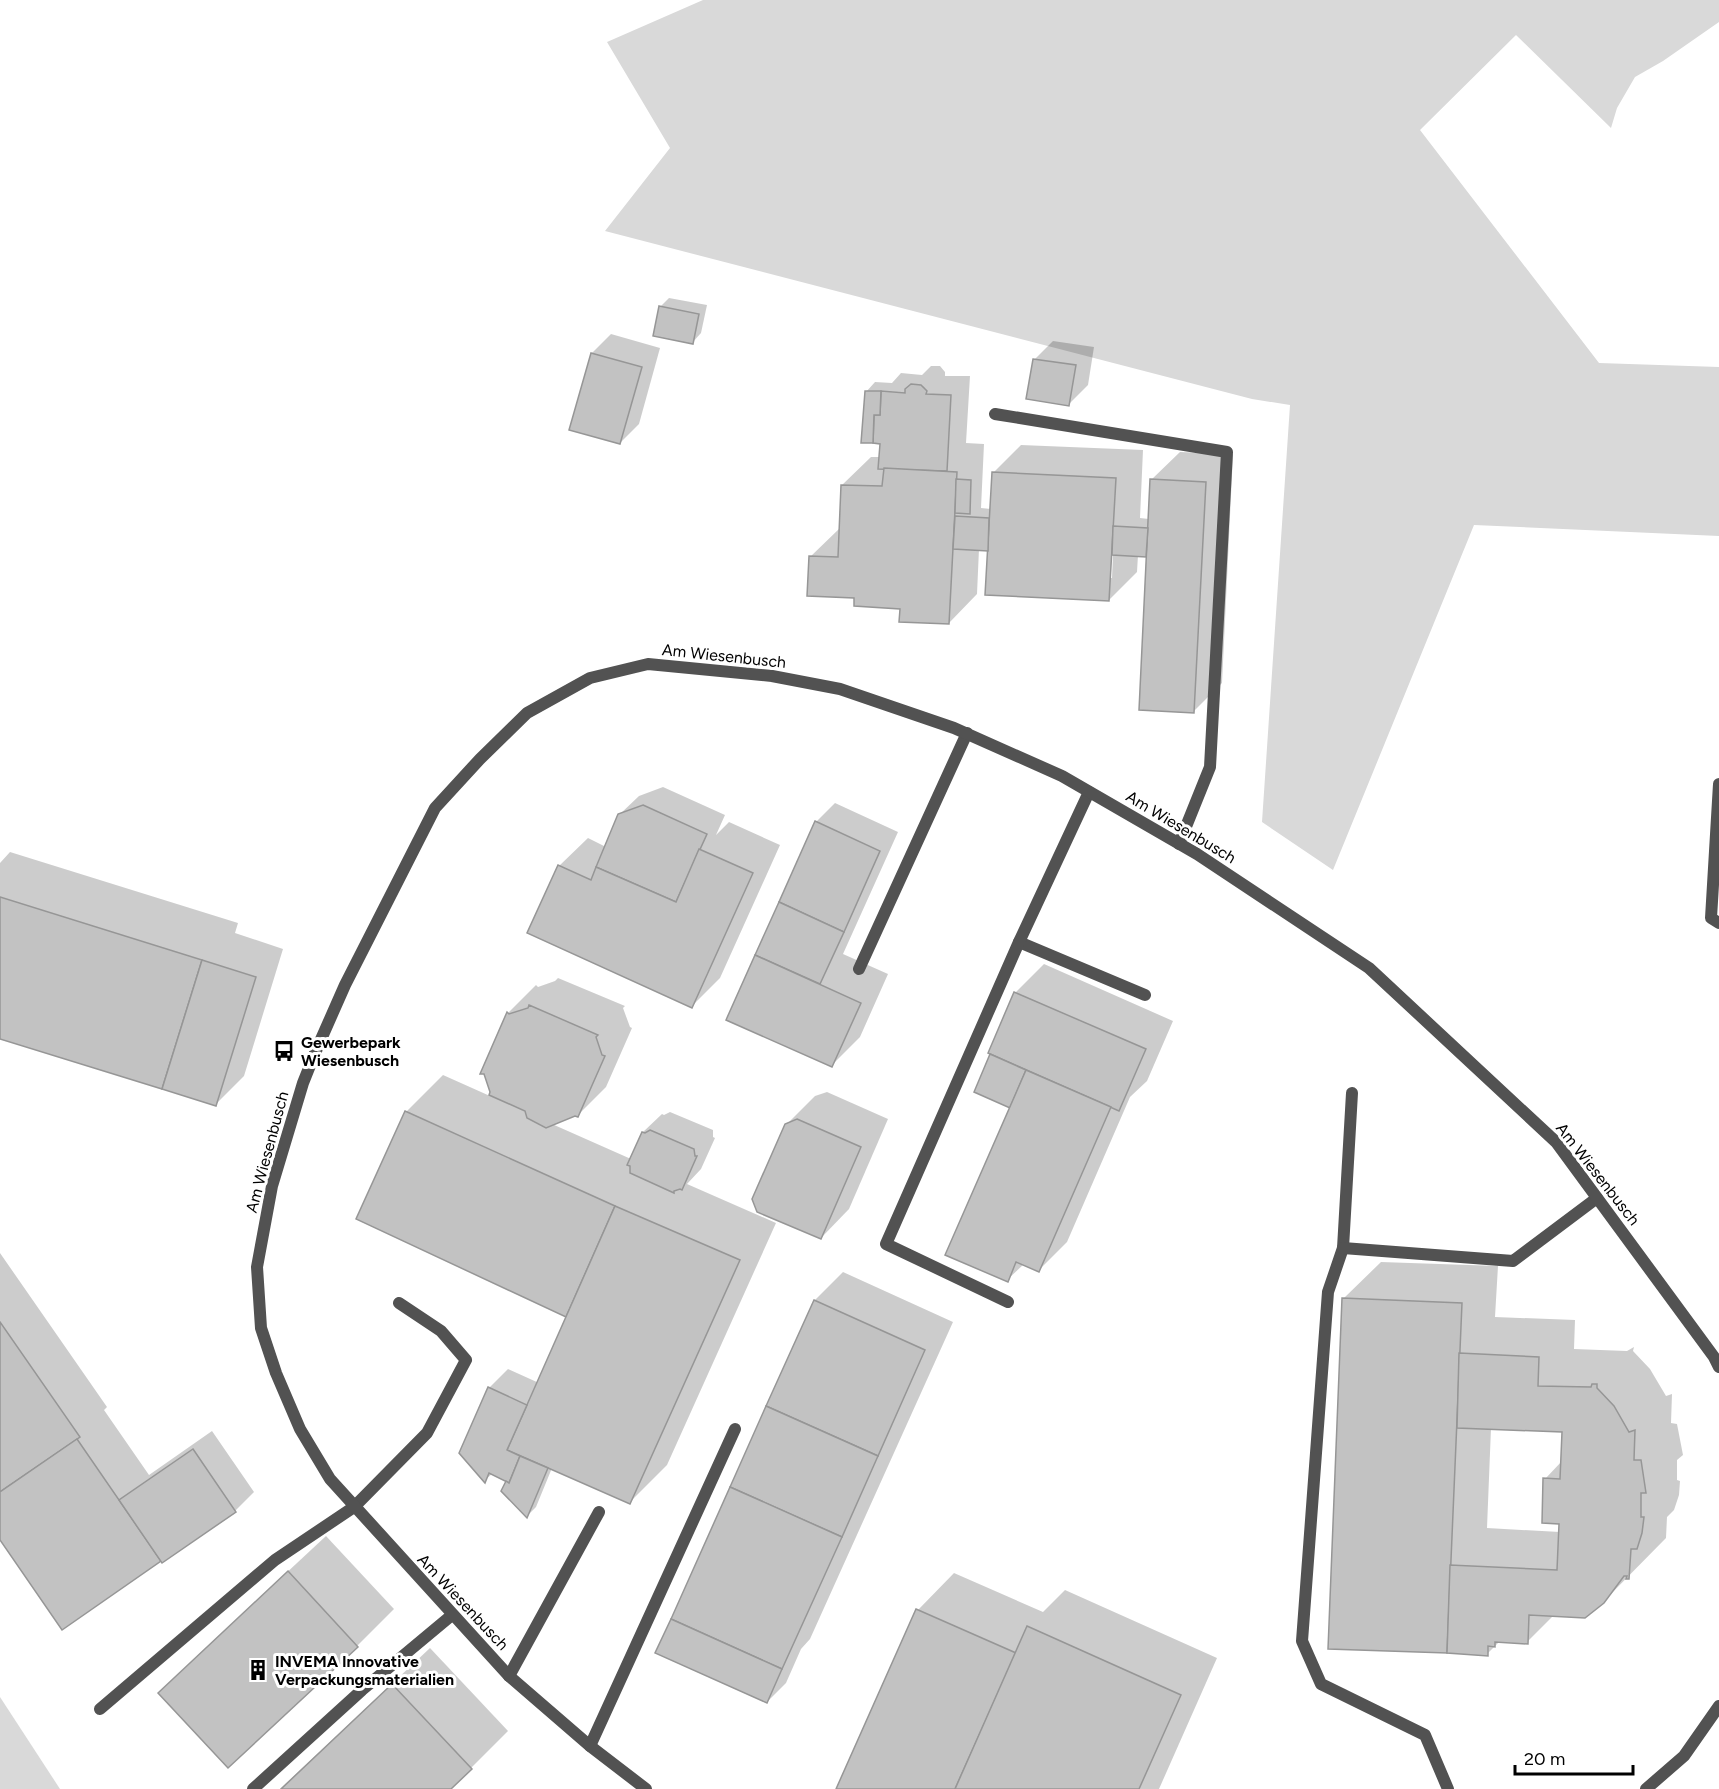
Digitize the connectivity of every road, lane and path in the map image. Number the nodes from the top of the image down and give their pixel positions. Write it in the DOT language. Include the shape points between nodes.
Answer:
graph roads {
  1 [pos="995,414"];
  2 [pos="967,733"];
  3 [pos="1719,783"];
  4 [pos="1089,792"];
  5 [pos="1179,843"];
  6 [pos="1719,923"];
  7 [pos="1020,942"];
  8 [pos="859,969"];
  9 [pos="1145,995"];
  10 [pos="1352,1093"];
  11 [pos="1597,1198"];
  12 [pos="1343,1248"];
  13 [pos="1008,1302"];
  14 [pos="399,1303"];
  15 [pos="1719,1367"];
  16 [pos="735,1429"];
  17 [pos="354,1507"];
  18 [pos="599,1512"];
  19 [pos="452,1615"];
  20 [pos="509,1676"];
  21 [pos="1719,1706"];
  22 [pos="100,1709"];
  23 [pos="590,1746"];
  24 [pos="253,1789"];
  25 [pos="646,1789"];
  26 [pos="1448,1789"];
  27 [pos="1646,1789"];
  1 -- 5 [label="street" via="1227,452 1210,767"];
  2 -- 4 [label="street, Am Wiesenbusch"];
  2 -- 8 [label="street"];
  2 -- 17 [label="street, Am Wiesenbusch" via="840,689 772,676 648,664 591,678 527,713 435,808 345,985 303,1083 272,1186 257,1267 261,1328 276,1373 300,1429 330,1479"];
  3 -- 6 [label="street" via="1711,918"];
  4 -- 5 [label="street, Am Wiesenbusch"];
  4 -- 7 [label="street"];
  5 -- 11 [label="street, Am Wiesenbusch" via="1369,968 1556,1142"];
  7 -- 9 [label="street"];
  7 -- 13 [label="street" via="886,1245"];
  10 -- 12 [label="street"];
  11 -- 12 [label="street" via="1513,1261"];
  11 -- 15 [label="street, Am Wiesenbusch"];
  12 -- 26 [label="street" via="1328,1292 1302,1641 1321,1684 1425,1735"];
  14 -- 17 [label="street" via="441,1331 466,1360 427,1433"];
  16 -- 23 [label="street"];
  17 -- 19 [label="street, Am Wiesenbusch"];
  17 -- 22 [label="street" via="275,1560"];
  18 -- 20 [label="street"];
  19 -- 20 [label="street, Am Wiesenbusch"];
  19 -- 24 [label="street"];
  20 -- 23 [label="street, Am Wiesenbusch"];
  21 -- 27 [label="street" via="1684,1756"];
  23 -- 25 [label="street, Am Wiesenbusch"];
}
